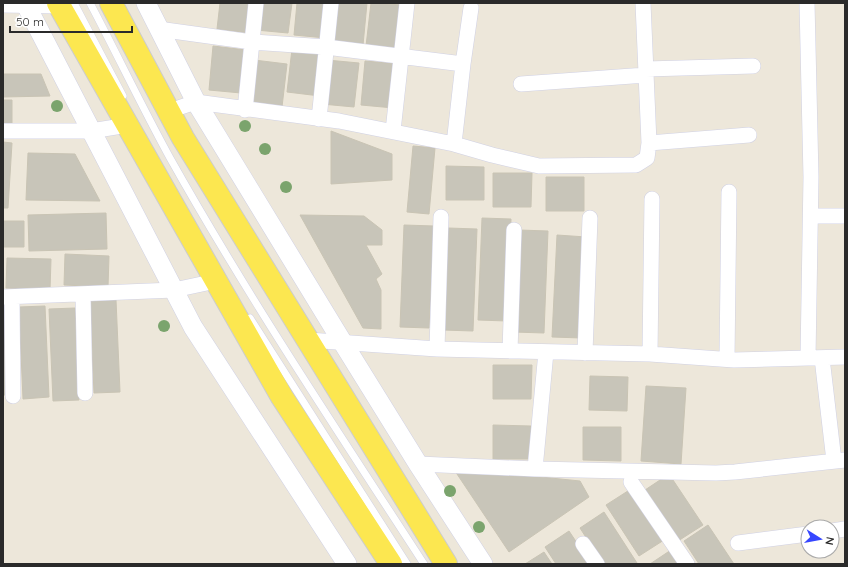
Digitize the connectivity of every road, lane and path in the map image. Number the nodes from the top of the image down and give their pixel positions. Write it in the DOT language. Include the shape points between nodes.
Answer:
graph roads {
  1 [pos="90,3"];
  2 [pos="111,3"];
  3 [pos="146,3"];
  4 [pos="256,3"];
  5 [pos="331,3"];
  6 [pos="407,3"];
  7 [pos="643,3"];
  8 [pos="807,3"];
  9 [pos="64,4"];
  10 [pos="3,5"];
  11 [pos="26,5"];
  12 [pos="471,8"];
  13 [pos="158,29"];
  14 [pos="252,42"];
  15 [pos="326,47"];
  16 [pos="402,56"];
  17 [pos="463,64"];
  18 [pos="753,66"];
  19 [pos="646,72"];
  20 [pos="521,84"];
  21 [pos="196,102"];
  22 [pos="244,110"];
  23 [pos="168,111"];
  24 [pos="128,115"];
  25 [pos="319,118"];
  26 [pos="3,131"];
  27 [pos="91,131"];
  28 [pos="393,132"];
  29 [pos="749,135"];
  30 [pos="649,143"];
  31 [pos="454,144"];
  32 [pos="729,192"];
  33 [pos="652,200"];
  34 [pos="811,216"];
  35 [pos="845,216"];
  36 [pos="441,217"];
  37 [pos="590,218"];
  38 [pos="514,230"];
  39 [pos="216,281"];
  40 [pos="174,290"];
  41 [pos="84,294"];
  42 [pos="7,297"];
  43 [pos="247,315"];
  44 [pos="308,340"];
  45 [pos="343,343"];
  46 [pos="437,349"];
  47 [pos="510,351"];
  48 [pos="546,352"];
  49 [pos="585,353"];
  50 [pos="650,354"];
  51 [pos="845,357"];
  52 [pos="815,358"];
  53 [pos="727,359"];
  54 [pos="85,393"];
  55 [pos="13,396"];
  56 [pos="840,461"];
  57 [pos="418,464"];
  58 [pos="535,469"];
  59 [pos="631,482"];
  60 [pos="800,535"];
  61 [pos="738,543"];
  62 [pos="583,544"];
  63 [pos="347,564"];
  64 [pos="391,564"];
  65 [pos="407,564"];
  66 [pos="424,564"];
  67 [pos="446,564"];
  68 [pos="483,564"];
  69 [pos="597,564"];
  70 [pos="687,564"];
  1 -- 66 [label="lane" via="170,157 229,259"];
  2 -- 23 [label="main road"];
  3 -- 13 [label="street"];
  4 -- 14 [label="street"];
  5 -- 15 [label="street"];
  6 -- 16 [label="street"];
  7 -- 19 [label="street"];
  8 -- 34 [label="street"];
  9 -- 11 [label="street"];
  9 -- 24 [label="main road"];
  10 -- 11 [label="street"];
  11 -- 27 [label="street"];
  12 -- 17 [label="street"];
  13 -- 14 [label="street"];
  13 -- 21 [label="street"];
  14 -- 15 [label="street"];
  14 -- 22 [label="street"];
  15 -- 16 [label="street"];
  15 -- 25 [label="street"];
  16 -- 17 [label="street"];
  16 -- 28 [label="street"];
  17 -- 31 [label="street"];
  18 -- 19 [label="street"];
  19 -- 20 [label="street"];
  19 -- 30 [label="street"];
  21 -- 22 [label="street"];
  21 -- 23 [label="street"];
  21 -- 45 [label="street"];
  22 -- 25 [label="street"];
  23 -- 44 [label="main road"];
  24 -- 27 [label="street"];
  24 -- 39 [label="main road"];
  25 -- 28 [label="street"];
  26 -- 27 [label="street"];
  27 -- 40 [label="street"];
  28 -- 31 [label="street"];
  29 -- 30 [label="street"];
  30 -- 31 [label="street" via="647,158 636,165 539,166"];
  32 -- 53 [label="street"];
  33 -- 50 [label="street"];
  34 -- 35 [label="street"];
  34 -- 52 [label="street"];
  36 -- 46 [label="street"];
  37 -- 49 [label="street"];
  38 -- 47 [label="street"];
  39 -- 40 [label="street"];
  39 -- 64 [label="main road" via="282,397"];
  40 -- 41 [label="street"];
  40 -- 63 [label="street" via="193,328"];
  41 -- 42 [label="street"];
  41 -- 54 [label="street"];
  42 -- 55 [label="street"];
  43 -- 65 [label="lane"];
  44 -- 45 [label="street"];
  44 -- 67 [label="main road"];
  45 -- 46 [label="street"];
  45 -- 57 [label="street"];
  46 -- 47 [label="street"];
  47 -- 48 [label="street"];
  48 -- 49 [label="street"];
  48 -- 58 [label="street"];
  49 -- 50 [label="street"];
  50 -- 53 [label="street"];
  51 -- 52 [label="street"];
  52 -- 53 [label="street"];
  52 -- 56 [label="street"];
  56 -- 58 [label="street" via="735,472"];
  57 -- 58 [label="street"];
  57 -- 68 [label="street"];
  59 -- 70 [label="street"];
  60 -- 61 [label="street"];
  62 -- 69 [label="street"];
}
